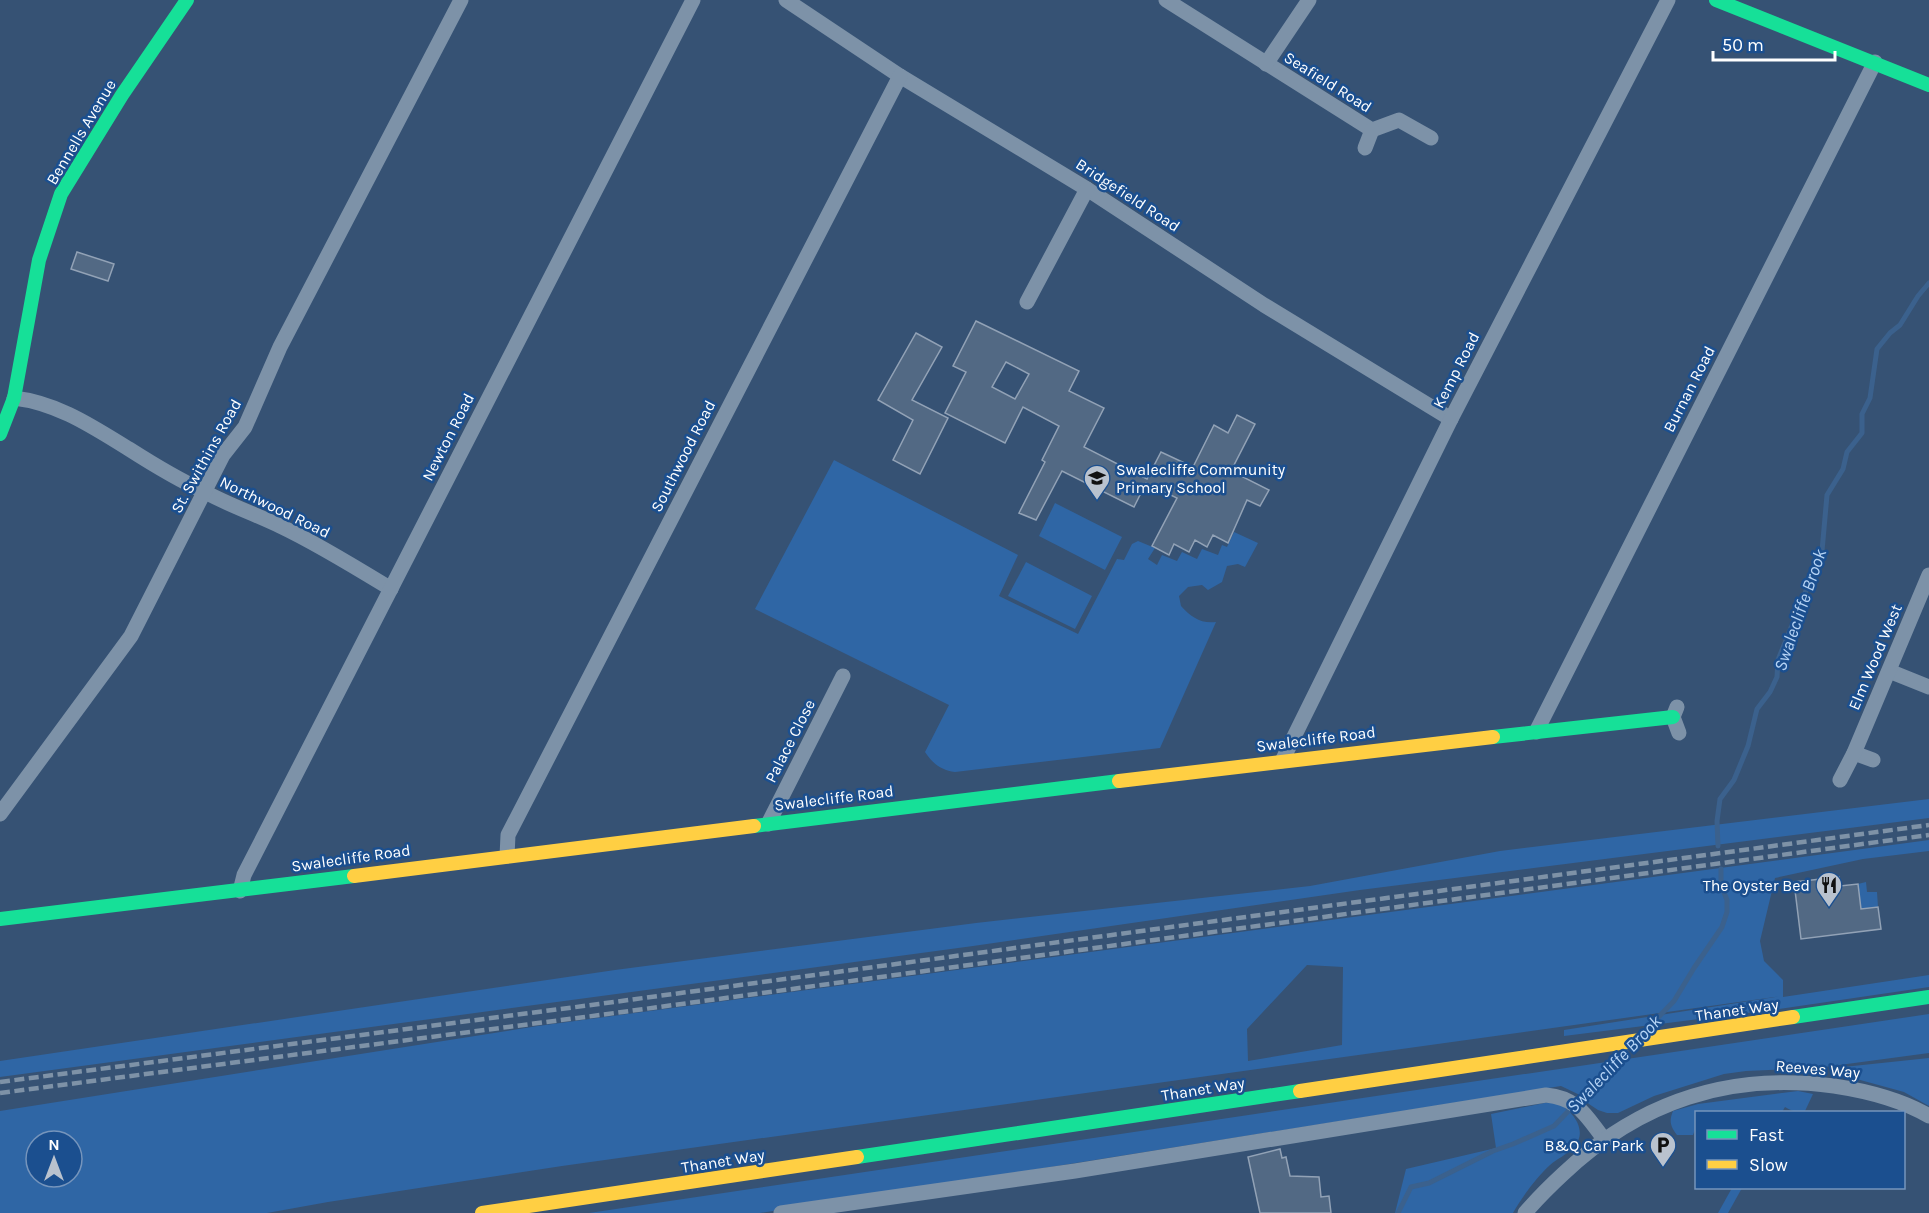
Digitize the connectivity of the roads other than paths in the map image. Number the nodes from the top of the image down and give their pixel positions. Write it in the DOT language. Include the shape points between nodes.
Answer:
graph roads {
  1 [pos="187,0"];
  2 [pos="461,0"];
  3 [pos="693,0"];
  4 [pos="786,0"];
  5 [pos="1166,0"];
  6 [pos="1310,0"];
  7 [pos="1668,0"];
  8 [pos="1716,0"];
  9 [pos="1875,62"];
  10 [pos="1266,64"];
  11 [pos="900,76"];
  12 [pos="1929,85"];
  13 [pos="1372,130"];
  14 [pos="1431,138"];
  15 [pos="1365,148"];
  16 [pos="1087,189"];
  17 [pos="1027,302"];
  18 [pos="0,384"];
  19 [pos="16,391"];
  20 [pos="1451,419"];
  21 [pos="0,434"];
  22 [pos="204,492"];
  23 [pos="1929,575"];
  24 [pos="391,589"];
  25 [pos="1889,671"];
  26 [pos="842,675"];
  27 [pos="1929,687"];
  28 [pos="1675,712"];
  29 [pos="1536,732"];
  30 [pos="1679,733"];
  31 [pos="1854,753"];
  32 [pos="1873,760"];
  33 [pos="1282,761"];
  34 [pos="1840,780"];
  35 [pos="0,814"];
  36 [pos="768,824"];
  37 [pos="507,856"];
  38 [pos="240,891"];
  39 [pos="0,919"];
  40 [pos="1929,997"];
  41 [pos="1929,1116"];
  42 [pos="1604,1140"];
  43 [pos="482,1213"];
  44 [pos="781,1213"];
  45 [pos="1525,1213"];
  1 -- 19 [label="street, Bennells Avenue" via="61,194 39,260"];
  2 -- 22 [label="street, St. Swithins Road" via="280,347 245,427 223,455"];
  3 -- 24 [label="street, Newton Road"];
  4 -- 11 [label="street, Bridgefield Road"];
  5 -- 10 [label="street, Seafield Road"];
  6 -- 10 [label="street, Seafield Road"];
  7 -- 20 [label="street, Kemp Road"];
  8 -- 9 [label="street"];
  9 -- 12 [label="street"];
  9 -- 29 [label="street, Burnan Road"];
  10 -- 13 [label="street, Seafield Road"];
  11 -- 16 [label="street, Bridgefield Road"];
  11 -- 37 [label="street, Southwood Road" via="508,835"];
  13 -- 14 [label="street, Seafield Road" via="1399,120"];
  13 -- 15 [label="street, Seafield Road"];
  16 -- 17 [label="street"];
  16 -- 20 [label="street, Bridgefield Road"];
  18 -- 19 [label="street, Northwood Road"];
  19 -- 21 [label="street, Bennells Avenue"];
  19 -- 22 [label="street, Northwood Road" via="80,418"];
  20 -- 33 [label="street, Kemp Road"];
  22 -- 24 [label="street, Northwood Road" via="281,526"];
  22 -- 35 [label="street, St. Swithins Road" via="131,636"];
  23 -- 25 [label="street, Elm Wood West"];
  24 -- 38 [label="street, Newton Road" via="244,875"];
  25 -- 27 [label="street"];
  25 -- 31 [label="street, Elm Wood West"];
  26 -- 36 [label="street, Palace Close"];
  28 -- 29 [label="street, Swalecliffe Road"];
  28 -- 30 [label="street, Swalecliffe Road"];
  29 -- 33 [label="street, Swalecliffe Road"];
  31 -- 32 [label="street"];
  31 -- 34 [label="street, Elm Wood West"];
  33 -- 36 [label="street, Swalecliffe Road"];
  36 -- 37 [label="street, Swalecliffe Road"];
  37 -- 38 [label="street, Swalecliffe Road"];
  38 -- 39 [label="street, Swalecliffe Road"];
  40 -- 43 [label="street, Thanet Way"];
  41 -- 42 [label="street, Reeves Way" via="1864,1091 1795,1082 1757,1083 1682,1098 1634,1120"];
  42 -- 44 [label="street" via="1580,1108 1560,1096 1546,1095 1075,1171"];
  42 -- 45 [label="street, Reeves Way"];
}
